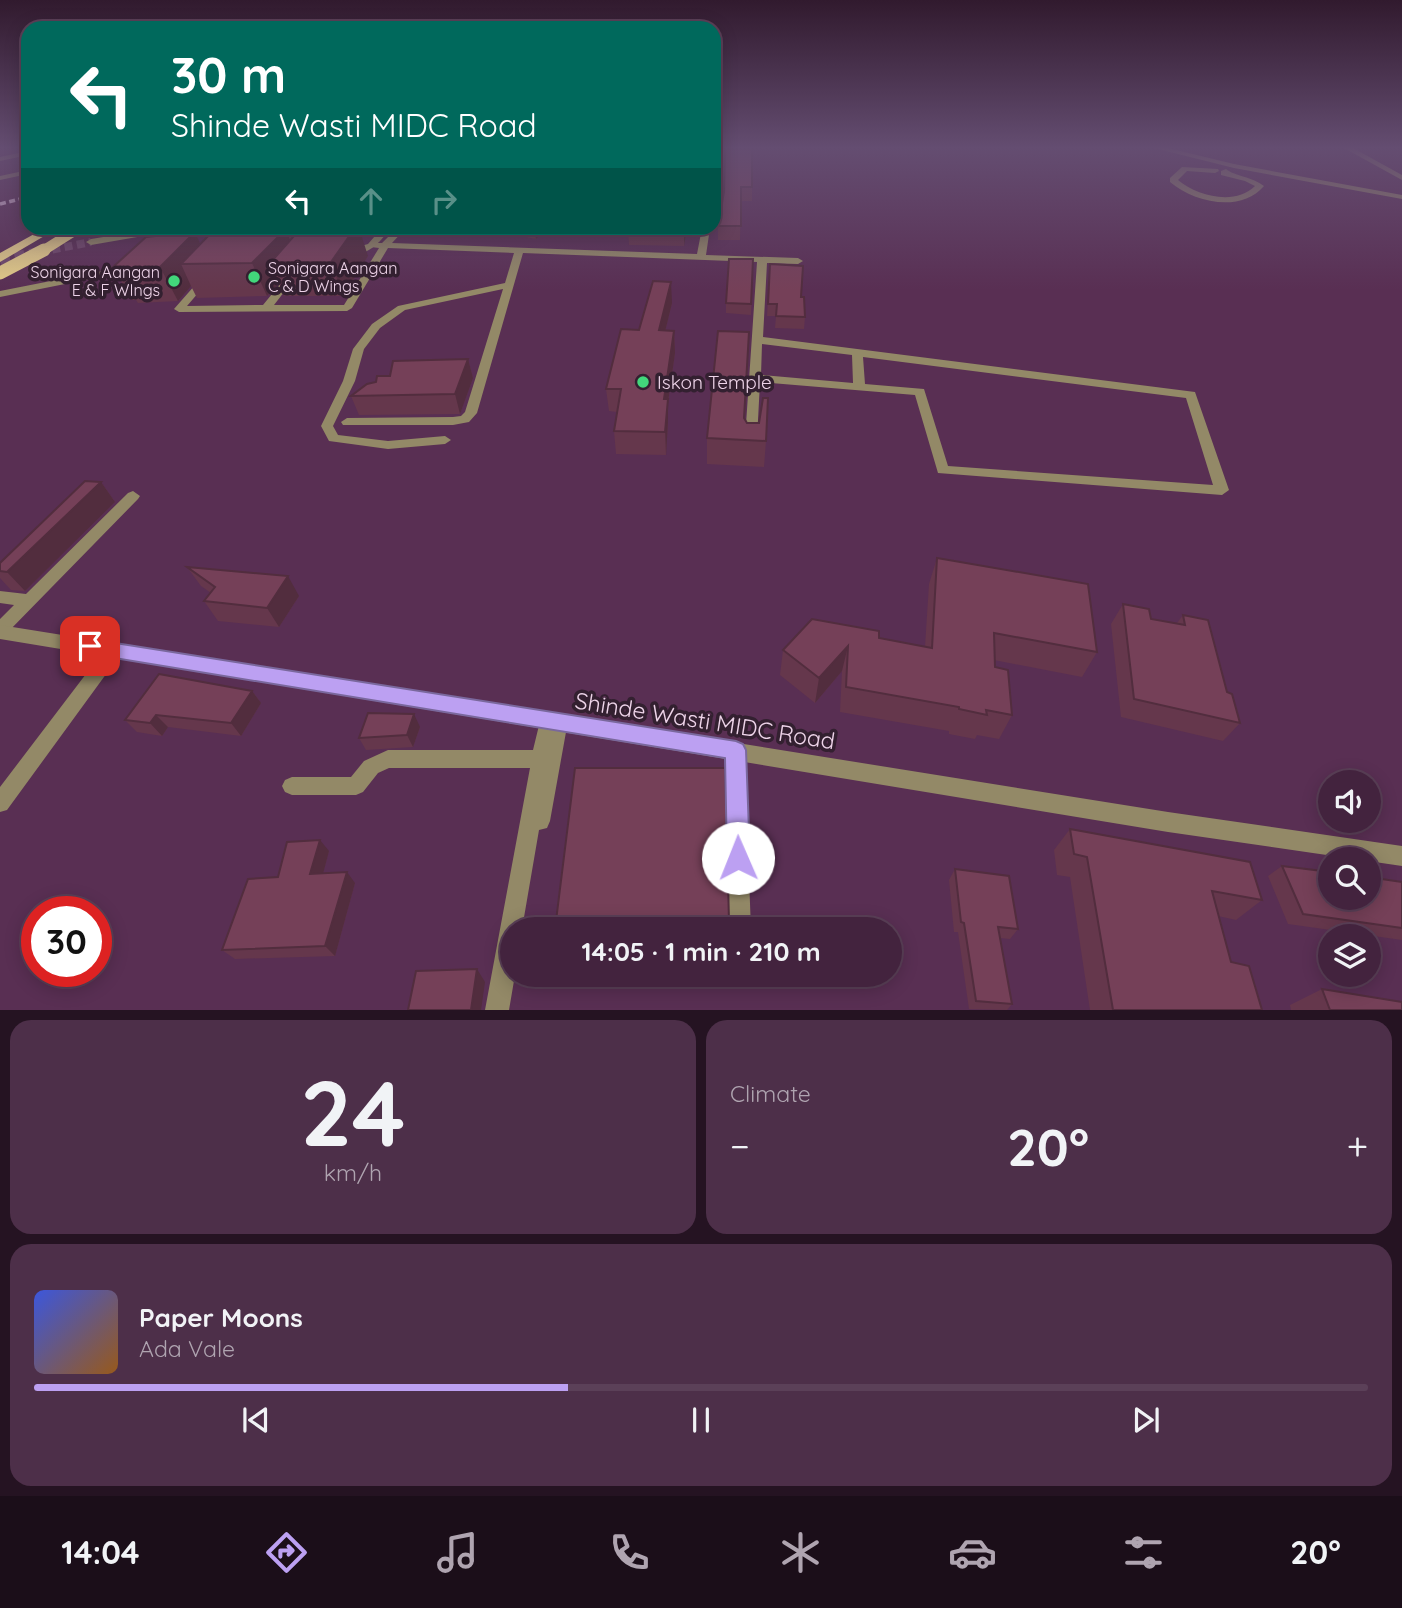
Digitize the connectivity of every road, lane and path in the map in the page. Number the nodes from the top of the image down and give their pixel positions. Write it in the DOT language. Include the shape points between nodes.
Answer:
graph roads {
  1 [pos="1204,195"];
  2 [pos="1251,195"];
  3 [pos="40,235"];
  4 [pos="69,235"];
  5 [pos="132,235"];
  6 [pos="364,235"];
  7 [pos="705,235"];
  8 [pos="382,238"];
  9 [pos="91,242"];
  10 [pos="519,251"];
  11 [pos="335,252"];
  12 [pos="701,257"];
  13 [pos="0,258"];
  14 [pos="762,259"];
  15 [pos="798,261"];
  16 [pos="146,265"];
  17 [pos="299,267"];
  18 [pos="0,272"];
  19 [pos="211,273"];
  20 [pos="508,285"];
  21 [pos="0,294"];
  22 [pos="266,309"];
  23 [pos="757,340"];
  24 [pos="857,353"];
  25 [pos="755,378"];
  26 [pos="859,387"];
  27 [pos="347,422"];
  28 [pos="445,440"];
  29 [pos="751,443"];
  30 [pos="133,496"];
  31 [pos="0,597"];
  32 [pos="28,600"];
  33 [pos="0,630"];
  34 [pos="114,650"];
  35 [pos="554,720"];
  36 [pos="736,750"];
  37 [pos="541,759"];
  38 [pos="292,786"];
  39 [pos="0,803"];
  40 [pos="1402,856"];
  41 [pos="520,917"];
  42 [pos="740,917"];
  43 [pos="497,1010"];
  1 -- 2 [label="street" via="1223,200"];
  3 -- 13 [label="main road"];
  4 -- 18 [label="main road, bridge"];
  5 -- 9 [label="street"];
  6 -- 8 [label="street"];
  7 -- 12 [label="street"];
  8 -- 10 [label="street"];
  8 -- 11 [label="street" via="364,250"];
  8 -- 22 [label="street" via="347,308"];
  10 -- 12 [label="street"];
  10 -- 20 [label="street"];
  12 -- 14 [label="street"];
  14 -- 15 [label="street"];
  14 -- 23 [label="street"];
  16 -- 21 [label="street"];
  17 -- 22 [label="street"];
  19 -- 22 [label="street" via="179,309"];
  20 -- 27 [label="street" via="471,412 465,419"];
  20 -- 28 [label="street" via="402,309 376,326 359,349 327,426 334,438 388,445"];
  23 -- 24 [label="street"];
  23 -- 25 [label="street"];
  24 -- 26 [label="street"];
  24 -- 26 [label="street" via="1191,395 1222,490 943,470 920,392"];
  25 -- 26 [label="street"];
  25 -- 29 [label="street"];
  30 -- 32 [label="street"];
  31 -- 32 [label="street"];
  32 -- 33 [label="street"];
  33 -- 34 [label="street, Shinde Wasti MIDC Road"];
  34 -- 35 [label="street, Shinde Wasti MIDC Road"];
  34 -- 39 [label="street"];
  35 -- 36 [label="street, Shinde Wasti MIDC Road"];
  35 -- 37 [label="street"];
  35 -- 41 [label="street"];
  36 -- 40 [label="street, Shinde Wasti MIDC Road"];
  36 -- 42 [label="street"];
  37 -- 38 [label="street" via="388,759 371,767 356,786"];
  37 -- 43 [label="street"];
}
